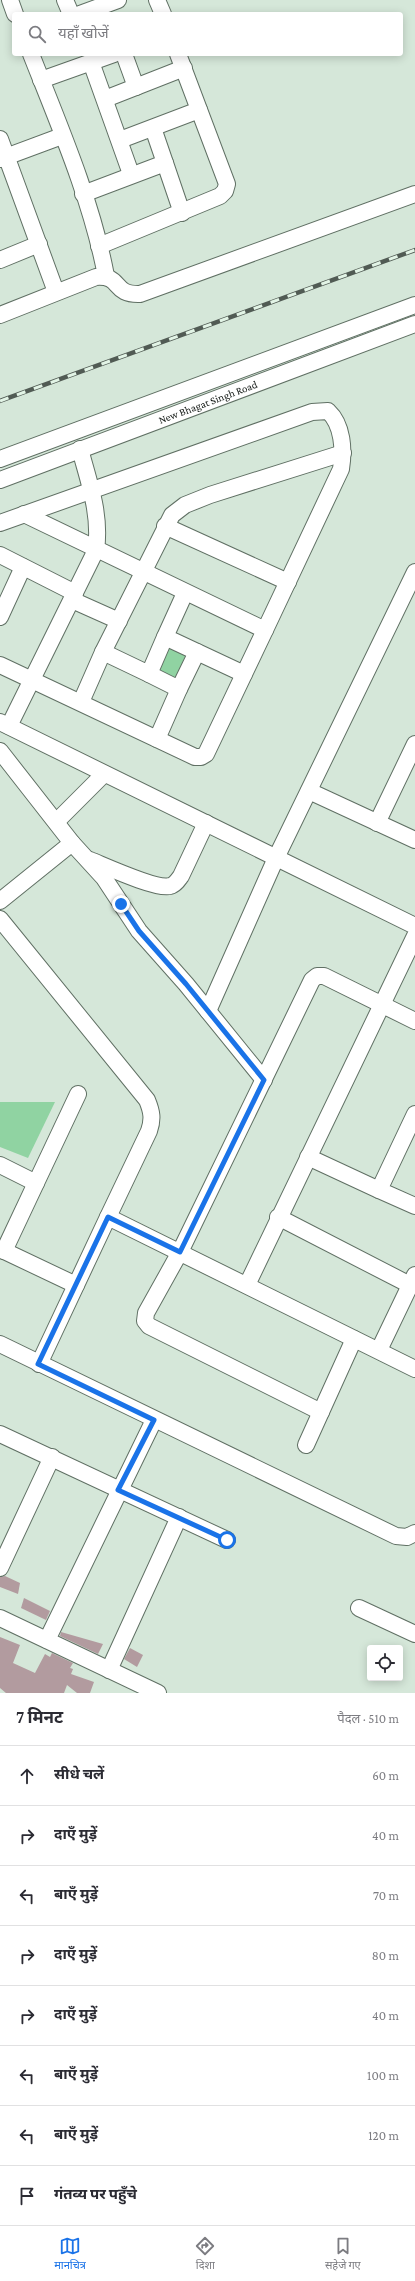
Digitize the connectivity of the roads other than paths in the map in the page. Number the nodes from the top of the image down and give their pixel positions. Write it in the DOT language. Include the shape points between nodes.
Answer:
graph roads {
  1 [pos="10,0"];
  2 [pos="65,0"];
  3 [pos="157,0"];
  4 [pos="111,6"];
  5 [pos="14,12"];
  6 [pos="70,12"];
  7 [pos="88,12"];
  8 [pos="162,12"];
  9 [pos="32,56"];
  10 [pos="108,56"];
  11 [pos="125,56"];
  12 [pos="181,61"];
  13 [pos="91,62"];
  14 [pos="41,80"];
  15 [pos="136,87"];
  16 [pos="105,99"];
  17 [pos="199,110"];
  18 [pos="153,128"];
  19 [pos="62,136"];
  20 [pos="0,139"];
  21 [pos="120,140"];
  22 [pos="3,158"];
  23 [pos="165,163"];
  24 [pos="131,174"];
  25 [pos="83,194"];
  26 [pos="415,194"];
  27 [pos="182,213"];
  28 [pos="40,244"];
  29 [pos="99,246"];
  30 [pos="0,260"];
  31 [pos="106,276"];
  32 [pos="56,292"];
  33 [pos="415,305"];
  34 [pos="0,315"];
  35 [pos="415,324"];
  36 [pos="80,449"];
  37 [pos="343,453"];
  38 [pos="0,459"];
  39 [pos="0,480"];
  40 [pos="91,491"];
  41 [pos="24,514"];
  42 [pos="0,523"];
  43 [pos="165,526"];
  44 [pos="96,550"];
  45 [pos="0,555"];
  46 [pos="23,567"];
  47 [pos="143,571"];
  48 [pos="415,572"];
  49 [pos="288,582"];
  50 [pos="185,593"];
  51 [pos="73,596"];
  52 [pos="1,612"];
  53 [pos="119,621"];
  54 [pos="265,630"];
  55 [pos="165,637"];
  56 [pos="103,652"];
  57 [pos="197,652"];
  58 [pos="0,665"];
  59 [pos="149,674"];
  60 [pos="244,674"];
  61 [pos="31,680"];
  62 [pos="179,689"];
  63 [pos="81,702"];
  64 [pos="4,724"];
  65 [pos="157,739"];
  66 [pos="415,744"];
  67 [pos="0,751"];
  68 [pos="104,774"];
  69 [pos="309,791"];
  70 [pos="56,822"];
  71 [pos="206,823"];
  72 [pos="377,823"];
  73 [pos="415,840"];
  74 [pos="72,843"];
  75 [pos="276,858"];
  76 [pos="88,859"];
  77 [pos="0,901"];
  78 [pos="0,920"];
  79 [pos="415,926"];
  80 [pos="415,936"];
  81 [pos="381,1005"];
  82 [pos="208,1011"];
  83 [pos="415,1022"];
  84 [pos="264,1080"];
  85 [pos="78,1094"];
  86 [pos="415,1114"];
  87 [pos="308,1157"];
  88 [pos="0,1165"];
  89 [pos="36,1183"];
  90 [pos="379,1190"];
  91 [pos="415,1206"];
  92 [pos="108,1217"];
  93 [pos="278,1217"];
  94 [pos="2,1250"];
  95 [pos="180,1252"];
  96 [pos="412,1280"];
  97 [pos="76,1285"];
  98 [pos="247,1285"];
  99 [pos="354,1339"];
  100 [pos="0,1344"];
  101 [pos="379,1350"];
  102 [pos="38,1364"];
  103 [pos="415,1369"];
  104 [pos="321,1412"];
  105 [pos="154,1420"];
  106 [pos="0,1434"];
  107 [pos="306,1445"];
  108 [pos="52,1457"];
  109 [pos="118,1490"];
  110 [pos="179,1517"];
  111 [pos="412,1538"];
  112 [pos="227,1540"];
  113 [pos="0,1568"];
  114 [pos="359,1608"];
  115 [pos="0,1618"];
  116 [pos="415,1634"];
  117 [pos="47,1640"];
  118 [pos="109,1670"];
  119 [pos="150,1691"];
  1 -- 5 [label="street"];
  2 -- 6 [label="street"];
  3 -- 8 [label="street"];
  4 -- 7 [label="street"];
  9 -- 14 [label="street"];
  10 -- 13 [label="street"];
  11 -- 15 [label="street"];
  12 -- 15 [label="street"];
  12 -- 17 [label="street"];
  13 -- 14 [label="street"];
  13 -- 16 [label="street"];
  14 -- 19 [label="street"];
  15 -- 16 [label="street"];
  16 -- 21 [label="street"];
  17 -- 18 [label="street"];
  17 -- 27 [label="street" via="227,184 220,196"];
  18 -- 21 [label="street"];
  18 -- 23 [label="street"];
  19 -- 22 [label="street"];
  19 -- 25 [label="street"];
  20 -- 22 [label="street"];
  21 -- 24 [label="street"];
  22 -- 28 [label="street"];
  23 -- 24 [label="street"];
  23 -- 27 [label="street"];
  24 -- 25 [label="street"];
  25 -- 29 [label="street"];
  26 -- 31 [label="street" via="140,294 129,295 121,291 115,281"];
  27 -- 29 [label="street"];
  28 -- 30 [label="street"];
  28 -- 32 [label="street"];
  29 -- 31 [label="street"];
  31 -- 32 [label="street" via="96,277"];
  32 -- 34 [label="street"];
  33 -- 38 [label="street, New Bhagat Singh Road"];
  35 -- 36 [label="street, New Bhagat Singh Road"];
  36 -- 39 [label="street, New Bhagat Singh Road"];
  36 -- 40 [label="street"];
  37 -- 40 [label="street" via="333,416 328,411 320,410"];
  37 -- 43 [label="street" via="185,505 172,515"];
  37 -- 49 [label="street" via="341,469"];
  40 -- 41 [label="street"];
  40 -- 44 [label="street" via="98,517"];
  41 -- 42 [label="street"];
  41 -- 44 [label="street"];
  43 -- 47 [label="street"];
  43 -- 49 [label="street"];
  44 -- 47 [label="street"];
  44 -- 51 [label="street"];
  45 -- 46 [label="street"];
  46 -- 51 [label="street"];
  46 -- 52 [label="street"];
  47 -- 50 [label="street"];
  47 -- 53 [label="street"];
  48 -- 69 [label="street"];
  49 -- 54 [label="street"];
  50 -- 54 [label="street"];
  50 -- 55 [label="street"];
  51 -- 53 [label="street"];
  51 -- 61 [label="street"];
  53 -- 56 [label="street"];
  54 -- 60 [label="street"];
  55 -- 57 [label="street"];
  55 -- 59 [label="street"];
  56 -- 59 [label="street"];
  56 -- 63 [label="street"];
  57 -- 60 [label="street"];
  57 -- 62 [label="street"];
  58 -- 61 [label="street"];
  59 -- 62 [label="street"];
  60 -- 65 [label="street" via="206,754 195,757"];
  61 -- 63 [label="street"];
  61 -- 64 [label="street"];
  62 -- 65 [label="street"];
  63 -- 65 [label="street"];
  64 -- 68 [label="street"];
  66 -- 72 [label="street"];
  67 -- 70 [label="street"];
  68 -- 70 [label="street"];
  68 -- 71 [label="street"];
  69 -- 72 [label="street"];
  69 -- 75 [label="street"];
  70 -- 74 [label="street"];
  71 -- 75 [label="street"];
  71 -- 76 [label="street" via="181,876 169,887 151,884"];
  72 -- 73 [label="street"];
  74 -- 76 [label="street"];
  74 -- 77 [label="street"];
  75 -- 79 [label="street"];
  75 -- 82 [label="street"];
  76 -- 82 [label="street" via="104,878 139,931"];
  78 -- 92 [label="street" via="147,1100 151,1110 152,1121 149,1131"];
  80 -- 81 [label="street"];
  81 -- 83 [label="street"];
  81 -- 84 [label="street" via="324,976 317,976 312,980"];
  81 -- 87 [label="street"];
  82 -- 84 [label="street"];
  84 -- 95 [label="street"];
  85 -- 89 [label="street"];
  86 -- 90 [label="street"];
  87 -- 90 [label="street"];
  87 -- 93 [label="street"];
  88 -- 89 [label="street"];
  89 -- 94 [label="street"];
  90 -- 91 [label="street"];
  92 -- 95 [label="street"];
  92 -- 97 [label="street"];
  93 -- 96 [label="street"];
  93 -- 98 [label="street"];
  94 -- 97 [label="street"];
  95 -- 98 [label="street"];
  95 -- 104 [label="street" via="146,1313 145,1321 149,1326"];
  96 -- 101 [label="street"];
  97 -- 102 [label="street"];
  98 -- 99 [label="street"];
  99 -- 101 [label="street"];
  99 -- 104 [label="street"];
  100 -- 102 [label="street"];
  101 -- 103 [label="street"];
  102 -- 105 [label="street"];
  104 -- 107 [label="street"];
  105 -- 109 [label="street"];
  105 -- 111 [label="street" via="396,1536"];
  106 -- 108 [label="street"];
  108 -- 109 [label="street"];
  108 -- 113 [label="street"];
  109 -- 110 [label="street"];
  109 -- 117 [label="street"];
  110 -- 112 [label="street"];
  110 -- 118 [label="street"];
  114 -- 116 [label="street"];
  115 -- 117 [label="street"];
  117 -- 118 [label="street"];
  118 -- 119 [label="street"];
}
